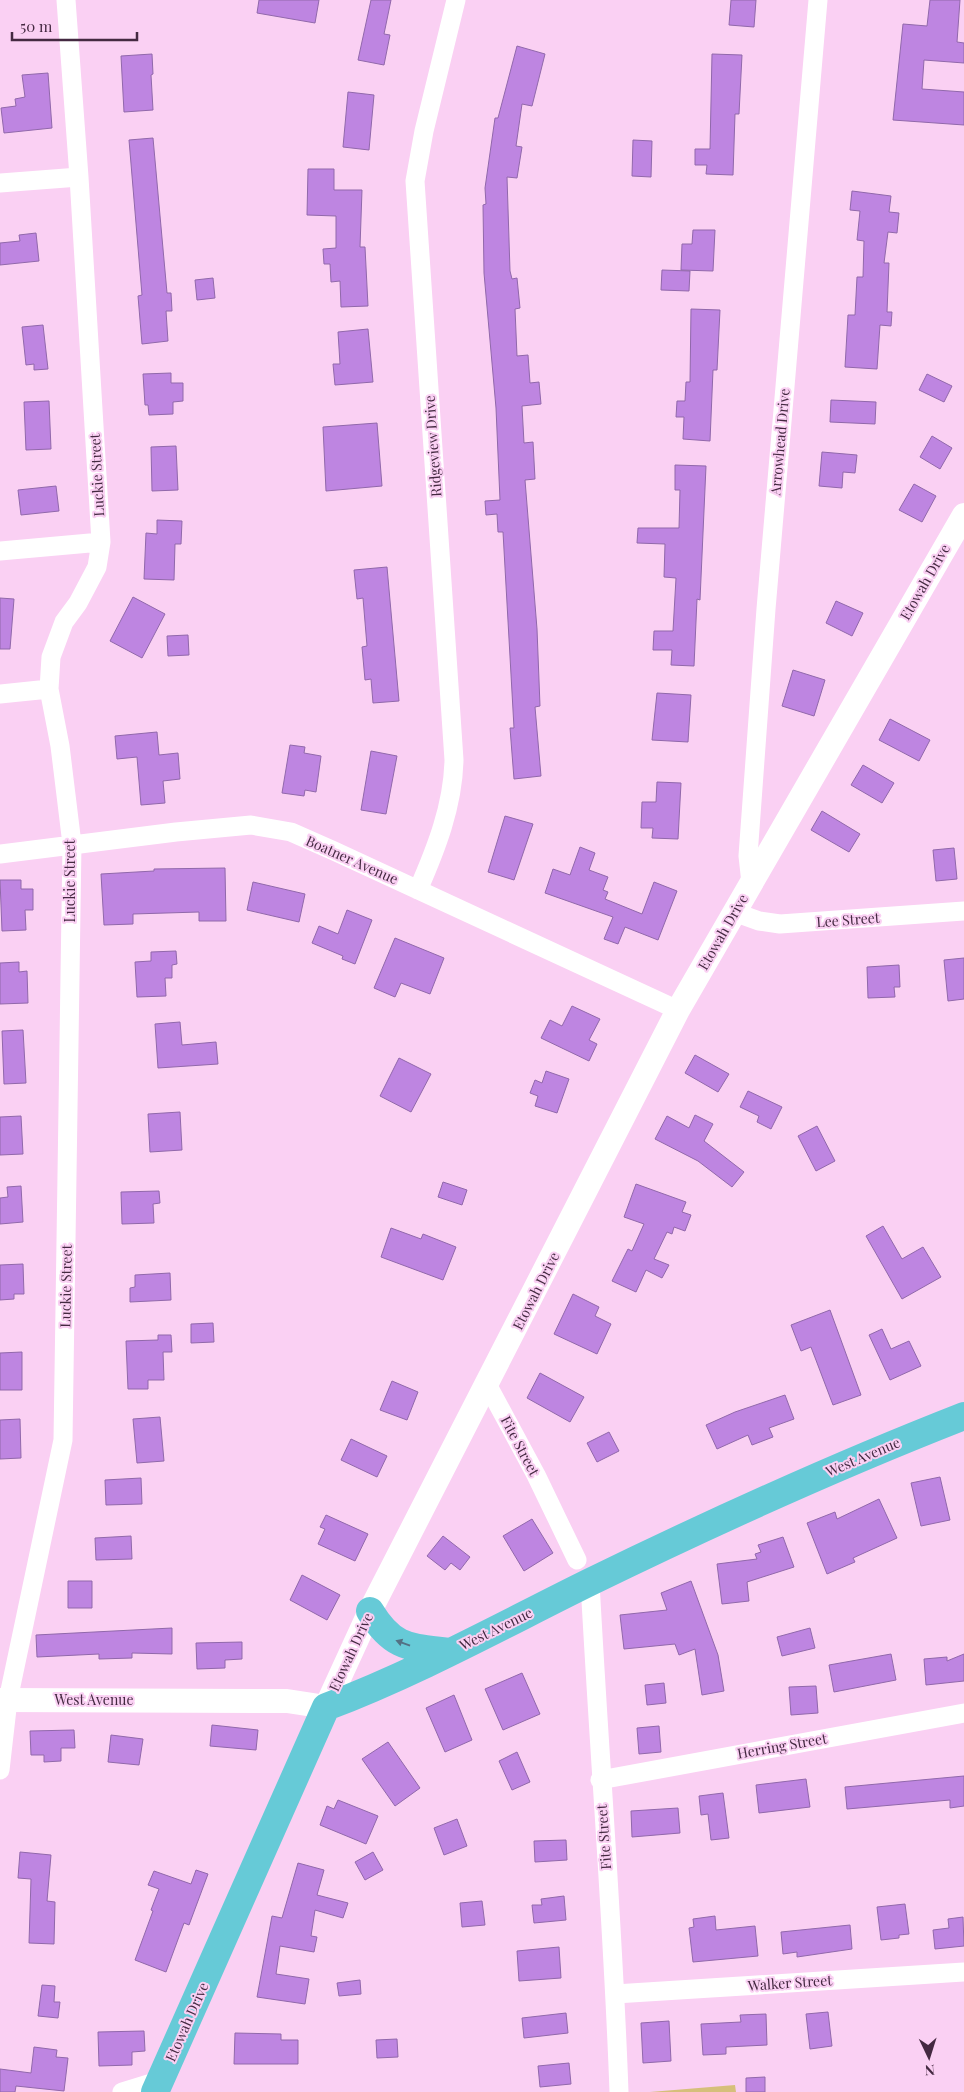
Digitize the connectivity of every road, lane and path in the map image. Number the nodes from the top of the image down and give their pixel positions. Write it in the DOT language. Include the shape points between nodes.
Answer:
graph roads {
  1 [pos="66,0"];
  2 [pos="456,0"];
  3 [pos="818,0"];
  4 [pos="79,177"];
  5 [pos="0,183"];
  6 [pos="964,515"];
  7 [pos="101,542"];
  8 [pos="0,551"];
  9 [pos="49,688"];
  10 [pos="0,694"];
  11 [pos="72,844"];
  12 [pos="0,854"];
  13 [pos="752,883"];
  14 [pos="418,890"];
  15 [pos="964,911"];
  16 [pos="734,912"];
  17 [pos="678,1010"];
  18 [pos="488,1386"];
  19 [pos="964,1416"];
  20 [pos="584,1571"];
  21 [pos="370,1611"];
  22 [pos="450,1652"];
  23 [pos="4,1700"];
  24 [pos="326,1707"];
  25 [pos="964,1713"];
  26 [pos="0,1770"];
  27 [pos="600,1780"];
  28 [pos="964,1972"];
  29 [pos="615,1994"];
  30 [pos="158,2086"];
  31 [pos="122,2092"];
  32 [pos="619,2092"];
  1 -- 4 [label="street, Luckie Street"];
  2 -- 14 [label="street, Ridgeview Drive" via="415,181 454,760 448,808"];
  3 -- 13 [label="street, Arrowhead Drive" via="765,619 748,856"];
  4 -- 5 [label="street"];
  4 -- 7 [label="street, Luckie Street"];
  6 -- 13 [label="street, Etowah Drive"];
  7 -- 8 [label="street"];
  7 -- 9 [label="street, Luckie Street" via="88,586 64,622 56,641 51,657"];
  9 -- 10 [label="street"];
  9 -- 11 [label="street, Luckie Street"];
  11 -- 12 [label="street, Boatner Avenue"];
  11 -- 14 [label="street, Boatner Avenue" via="264,826 291,832"];
  11 -- 23 [label="street, Luckie Street" via="64,1440"];
  13 -- 16 [label="street, Etowah Drive"];
  14 -- 17 [label="street, Boatner Avenue"];
  15 -- 16 [label="street, Lee Street" via="780,924"];
  16 -- 17 [label="street, Etowah Drive"];
  17 -- 18 [label="street, Etowah Drive"];
  18 -- 20 [label="street, Fite Street"];
  18 -- 21 [label="street, Etowah Drive"];
  19 -- 20 [label="main road, West Avenue"];
  20 -- 22 [label="main road, West Avenue"];
  20 -- 27 [label="street, Fite Street"];
  22 -- 21 [label="main road, one-way" via="416,1648 394,1640"];
  21 -- 24 [label="street, Etowah Drive"];
  22 -- 24 [label="main road, West Avenue" via="384,1685"];
  23 -- 24 [label="street, West Avenue" via="287,1701"];
  23 -- 26 [label="street, Luckie Street"];
  24 -- 30 [label="main road, Etowah Drive"];
  25 -- 27 [label="street, Herring Street"];
  27 -- 29 [label="street, Fite Street"];
  28 -- 29 [label="street, Walker Street"];
  29 -- 32 [label="street, Fite Street"];
  30 -- 31 [label="street"];
}
